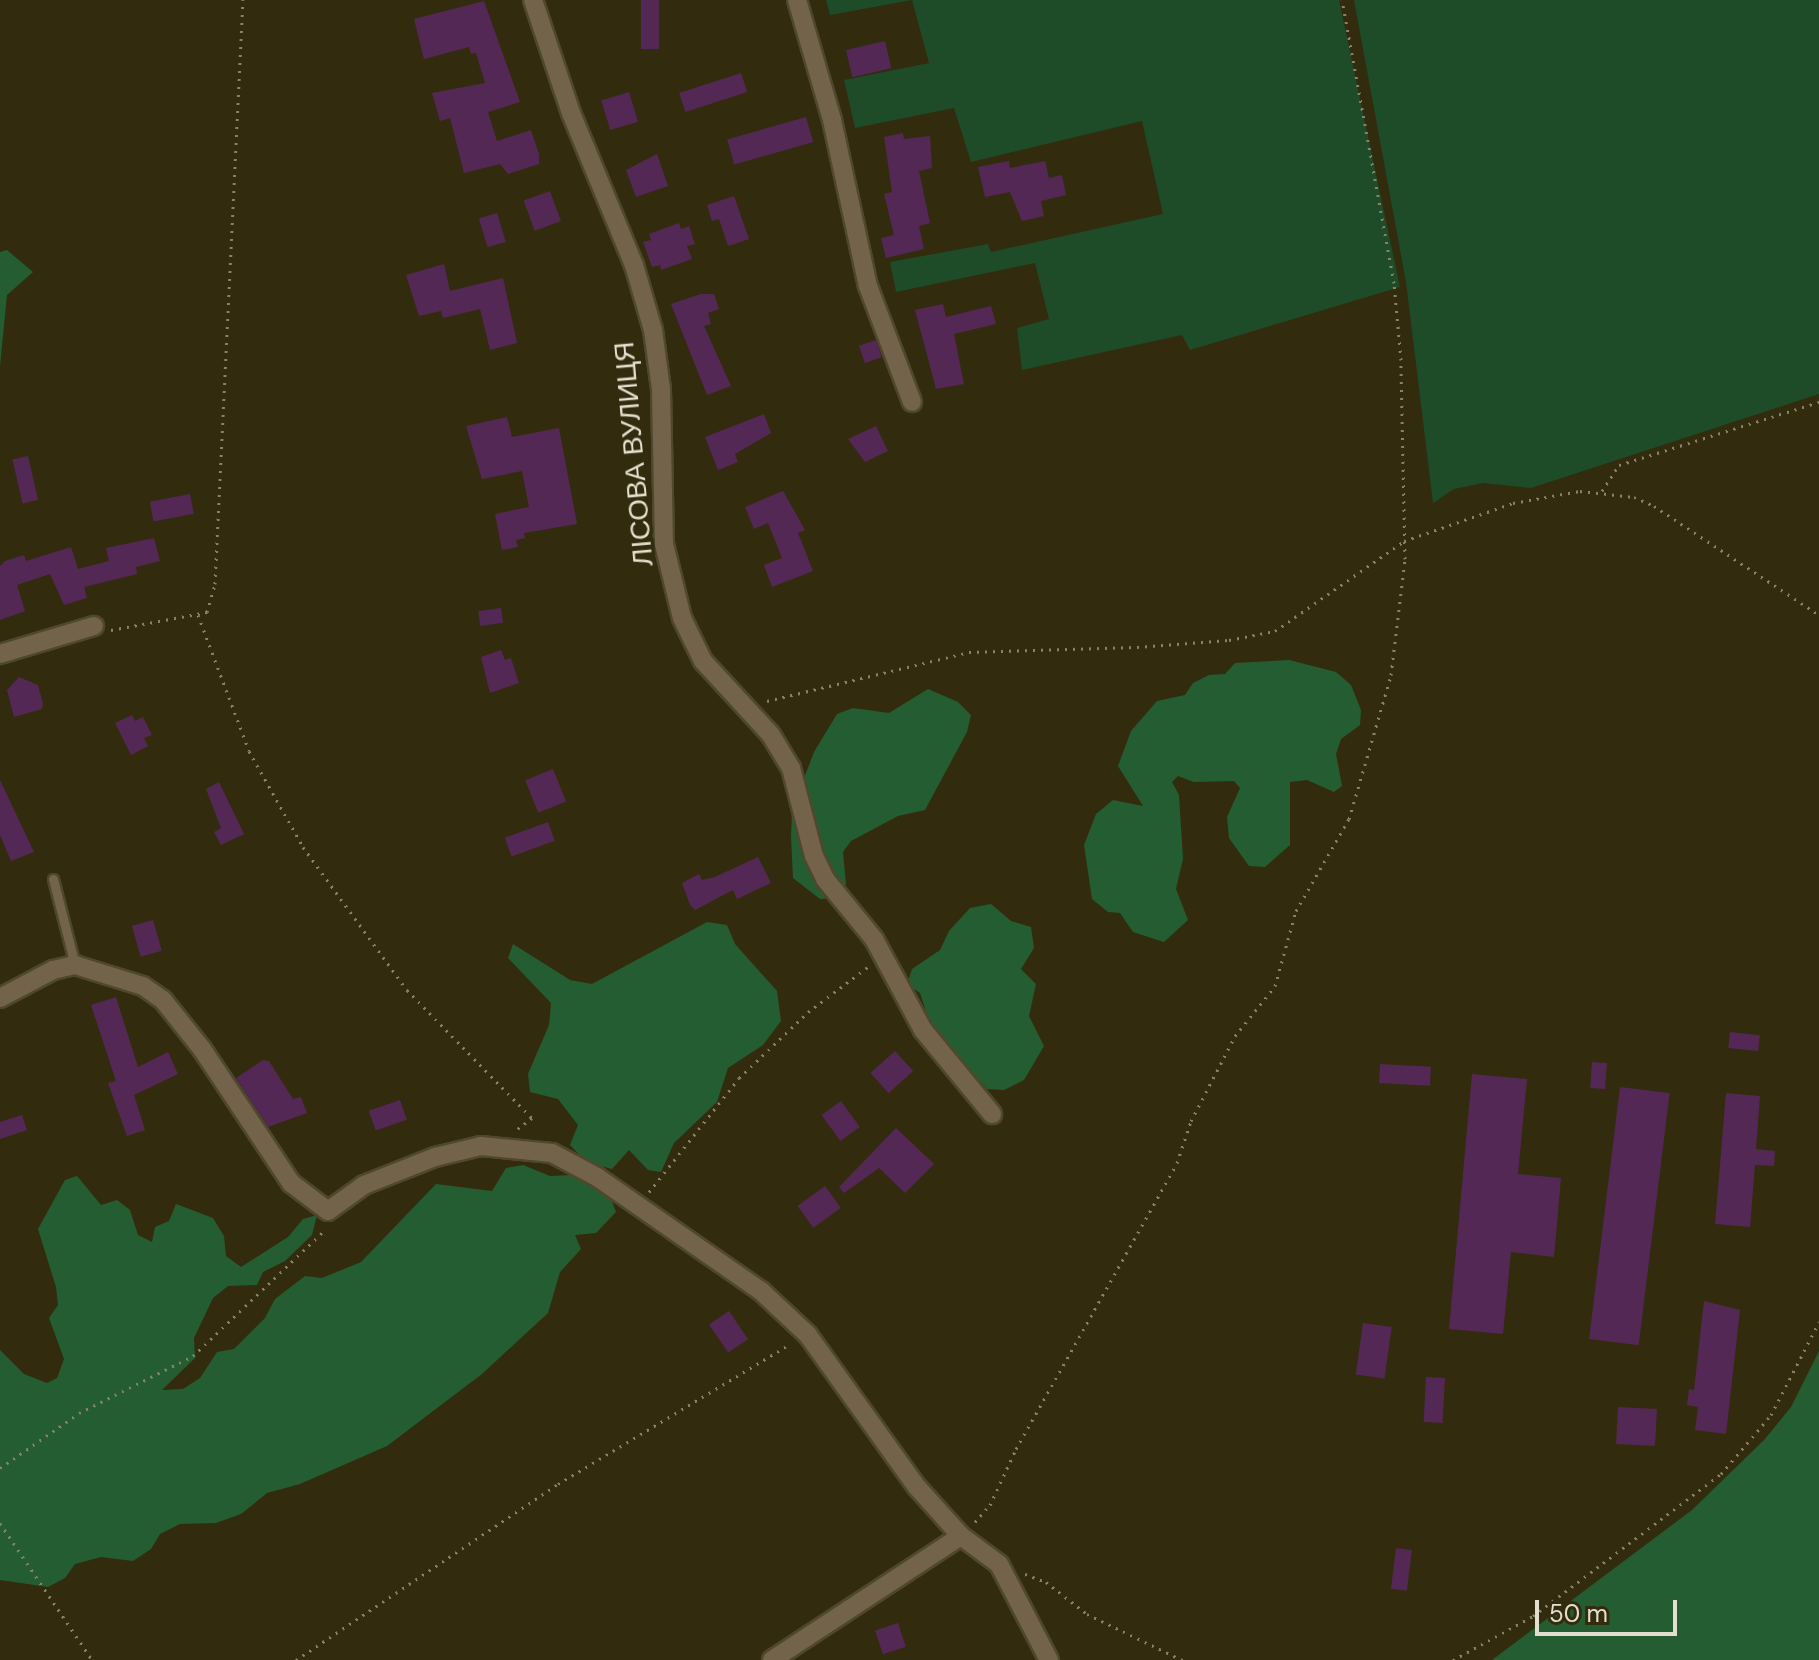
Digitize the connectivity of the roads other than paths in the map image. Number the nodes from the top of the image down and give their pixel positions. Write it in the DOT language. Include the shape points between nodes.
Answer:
graph roads {
  1 [pos="533,0"];
  2 [pos="797,0"];
  3 [pos="912,402"];
  4 [pos="94,626"];
  5 [pos="0,654"];
  6 [pos="53,879"];
  7 [pos="75,965"];
  8 [pos="0,998"];
  9 [pos="992,1114"];
  10 [pos="961,1536"];
  11 [pos="772,1660"];
  12 [pos="1049,1660"];
  1 -- 9 [label="street, ЛІСОВА ВУЛИЦЯ" via="571,113 634,265 653,330 661,389 664,544 682,618 703,661 771,735 791,768 825,879 883,955 923,1030"];
  2 -- 3 [label="street" via="832,120 868,286"];
  4 -- 5 [label="street"];
  6 -- 7 [label="lane"];
  7 -- 8 [label="street" via="53,970"];
  7 -- 10 [label="street" via="143,986 163,1000 291,1183 328,1211 364,1185 435,1157 493,1147 552,1153 639,1204 761,1291 808,1335 917,1487"];
  10 -- 11 [label="street"];
  10 -- 12 [label="street" via="999,1564"];
}
